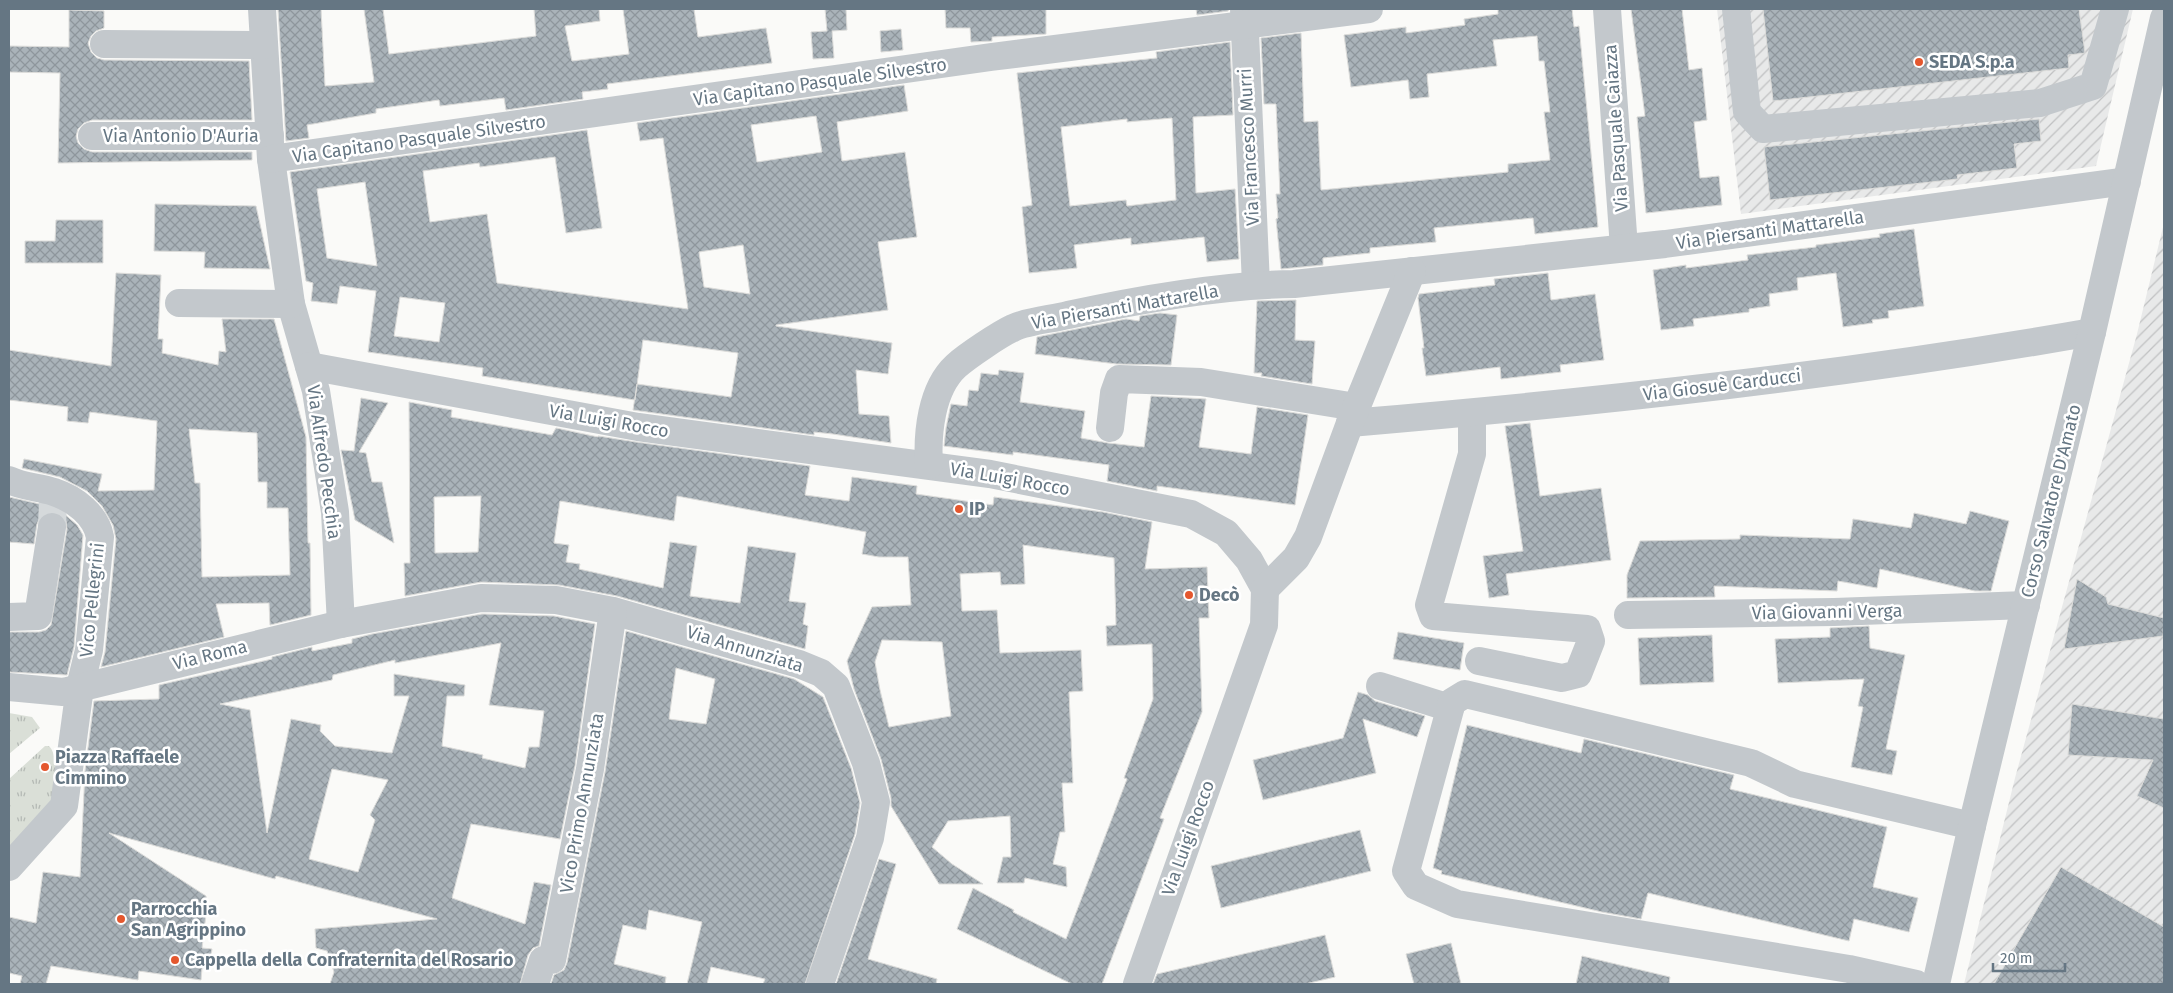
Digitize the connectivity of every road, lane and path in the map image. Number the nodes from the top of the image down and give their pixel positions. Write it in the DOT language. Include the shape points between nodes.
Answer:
graph roads {
  1 [pos="262,9"];
  2 [pos="1369,9"];
  3 [pos="1606,9"];
  4 [pos="1736,9"];
  5 [pos="2115,9"];
  6 [pos="1243,17"];
  7 [pos="2164,18"];
  8 [pos="104,44"];
  9 [pos="264,45"];
  10 [pos="2156,86"];
  11 [pos="92,136"];
  12 [pos="270,148"];
  13 [pos="2127,181"];
  14 [pos="1624,248"];
  15 [pos="1412,272"];
  16 [pos="1256,285"];
  17 [pos="179,304"];
  18 [pos="291,304"];
  19 [pos="2092,332"];
  20 [pos="309,366"];
  21 [pos="1472,413"];
  22 [pos="1353,415"];
  23 [pos="1110,428"];
  24 [pos="929,465"];
  25 [pos="9,480"];
  26 [pos="52,528"];
  27 [pos="1265,590"];
  28 [pos="2026,605"];
  29 [pos="613,611"];
  30 [pos="1628,615"];
  31 [pos="9,617"];
  32 [pos="341,624"];
  33 [pos="1479,662"];
  34 [pos="1380,686"];
  35 [pos="9,687"];
  36 [pos="80,687"];
  37 [pos="1450,708"];
  38 [pos="1972,826"];
  39 [pos="9,867"];
  40 [pos="535,984"];
  41 [pos="820,984"];
  42 [pos="1136,984"];
  43 [pos="1916,984"];
  44 [pos="1936,984"];
  1 -- 9 [label="street, Via Alfredo Pecchia"];
  2 -- 6 [label="street, Via Capitano Pasquale Silvestro"];
  3 -- 14 [label="street, Via Pasquale Caiazza"];
  4 -- 5 [label="street" via="1746,112 1763,129 2040,103 2093,86"];
  6 -- 12 [label="street, Via Capitano Pasquale Silvestro" via="991,57"];
  6 -- 16 [label="street, Via Francesco Murri"];
  7 -- 10 [label="street, Corso Salvatore D'Amato"];
  8 -- 9 [label="street"];
  9 -- 12 [label="street, Via Alfredo Pecchia"];
  10 -- 13 [label="street, Corso Salvatore D'Amato"];
  11 -- 12 [label="street, Via Antonio D'Auria"];
  12 -- 18 [label="street, Via Alfredo Pecchia"];
  13 -- 14 [label="street, Via Piersanti Mattarella"];
  13 -- 19 [label="street, Corso Salvatore D'Amato"];
  14 -- 15 [label="street, Via Piersanti Mattarella"];
  15 -- 16 [label="street, Via Piersanti Mattarella"];
  15 -- 22 [label="street"];
  16 -- 24 [label="street, Via Piersanti Mattarella" via="1115,305 1014,327 956,366 942,388 932,412"];
  17 -- 18 [label="street"];
  18 -- 20 [label="street, Via Alfredo Pecchia"];
  19 -- 21 [label="street, Via Giosuè Carducci" via="1758,382"];
  19 -- 28 [label="street, Corso Salvatore D'Amato"];
  20 -- 24 [label="street, Via Luigi Rocco" via="638,428"];
  20 -- 32 [label="street, Via Alfredo Pecchia" via="316,391 335,512"];
  21 -- 22 [label="street, Via Giosuè Carducci"];
  21 -- 33 [label="street" via="1472,454 1429,605 1433,616 1587,629 1591,641 1578,674 1562,678"];
  22 -- 23 [label="street, Via Giosuè Carducci" via="1201,382 1119,379"];
  22 -- 27 [label="street" via="1308,537 1296,558"];
  24 -- 27 [label="street, Via Luigi Rocco" via="1191,514 1226,533 1249,560"];
  25 -- 36 [label="street, Vico Pellegrini" via="68,498 94,520 100,536 89,650"];
  26 -- 31 [label="street" via="38,616"];
  27 -- 42 [label="street, Via Luigi Rocco" via="1264,624"];
  28 -- 30 [label="street, Via Giovanni Verga"];
  28 -- 38 [label="street, Corso Salvatore D'Amato"];
  29 -- 32 [label="street, Via Annunziata" via="556,600 481,598"];
  29 -- 40 [label="street, Vico Primo Annunziata" via="590,769 552,960 544,960"];
  29 -- 41 [label="street, Via Annunziata" via="799,664 822,673 836,686 866,763 876,802 870,838"];
  32 -- 36 [label="street, Via Roma"];
  34 -- 37 [label="street"];
  35 -- 36 [label="street" via="63,692"];
  36 -- 39 [label="street" via="64,806"];
  37 -- 38 [label="street" via="1452,702 1465,694 1751,763 1795,784"];
  37 -- 43 [label="street" via="1406,871 1416,886 1457,904 1849,969"];
  38 -- 44 [label="street, Corso Salvatore D'Amato"];
}
